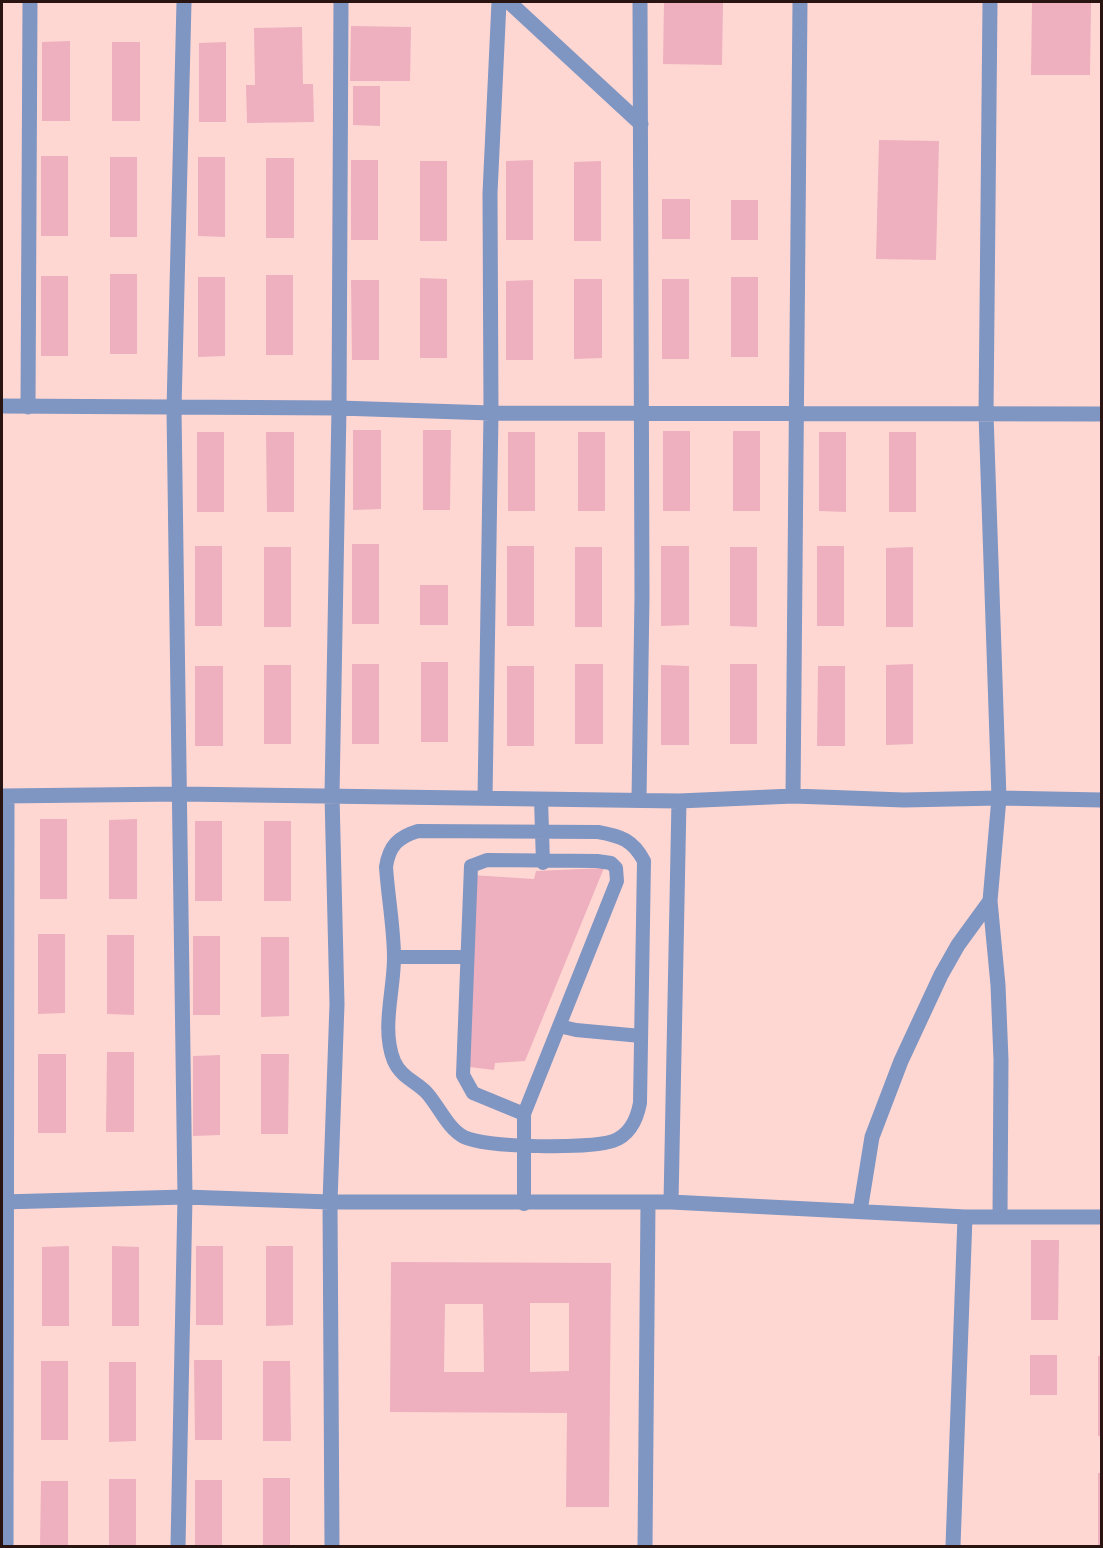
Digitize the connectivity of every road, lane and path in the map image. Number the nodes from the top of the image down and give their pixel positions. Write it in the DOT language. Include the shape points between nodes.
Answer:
graph roads {
  1 [pos="30,2"];
  2 [pos="184,2"];
  3 [pos="341,2"];
  4 [pos="499,2"];
  5 [pos="509,2"];
  6 [pos="640,2"];
  7 [pos="800,2"];
  8 [pos="990,2"];
  9 [pos="641,124"];
  10 [pos="2,406"];
  11 [pos="28,407"];
  12 [pos="339,408"];
  13 [pos="174,409"];
  14 [pos="641,412"];
  15 [pos="490,413"];
  16 [pos="797,413"];
  17 [pos="986,414"];
  18 [pos="1101,414"];
  19 [pos="180,794"];
  20 [pos="332,795"];
  21 [pos="4,796"];
  22 [pos="793,796"];
  23 [pos="485,798"];
  24 [pos="999,798"];
  25 [pos="541,799"];
  26 [pos="639,800"];
  27 [pos="1101,800"];
  28 [pos="679,801"];
  29 [pos="542,832"];
  30 [pos="543,863"];
  31 [pos="990,901"];
  32 [pos="394,957"];
  33 [pos="466,957"];
  34 [pos="559,1026"];
  35 [pos="641,1036"];
  36 [pos="524,1114"];
  37 [pos="525,1146"];
  38 [pos="185,1197"];
  39 [pos="4,1202"];
  40 [pos="330,1202"];
  41 [pos="648,1202"];
  42 [pos="671,1202"];
  43 [pos="524,1204"];
  44 [pos="860,1211"];
  45 [pos="1000,1216"];
  46 [pos="965,1217"];
  47 [pos="1101,1217"];
  48 [pos="6,1546"];
  49 [pos="178,1546"];
  50 [pos="332,1546"];
  51 [pos="645,1546"];
  52 [pos="953,1546"];
  1 -- 11 [label="street"];
  2 -- 13 [label="street"];
  3 -- 12 [label="street"];
  4 -- 15 [label="street" via="490,193"];
  5 -- 9 [label="street"];
  6 -- 9 [label="street"];
  7 -- 16 [label="street"];
  8 -- 17 [label="street"];
  9 -- 14 [label="street"];
  10 -- 11 [label="street"];
  11 -- 13 [label="street"];
  12 -- 13 [label="street"];
  12 -- 15 [label="street"];
  12 -- 20 [label="street"];
  13 -- 19 [label="street"];
  14 -- 15 [label="street"];
  14 -- 16 [label="street"];
  14 -- 26 [label="street"];
  15 -- 23 [label="street"];
  16 -- 17 [label="street"];
  16 -- 22 [label="street"];
  17 -- 18 [label="street"];
  17 -- 24 [label="street"];
  19 -- 20 [label="street"];
  19 -- 21 [label="street"];
  19 -- 38 [label="street"];
  20 -- 23 [label="street"];
  20 -- 40 [label="street" via="337,1004"];
  21 -- 39 [label="street"];
  22 -- 24 [label="street"];
  22 -- 28 [label="street"];
  23 -- 25 [label="street"];
  24 -- 27 [label="street"];
  24 -- 31 [label="street"];
  25 -- 26 [label="street"];
  25 -- 29 [label="lane"];
  26 -- 28 [label="street"];
  28 -- 42 [label="street"];
  29 -- 30 [label="lane"];
  29 -- 32 [label="lane" via="418,831 395,841 386,867"];
  29 -- 35 [label="lane" via="619,836 635,845 644,861"];
  30 -- 33 [label="lane" via="487,860 471,866"];
  30 -- 34 [label="lane" via="611,863 616,868 617,881"];
  31 -- 44 [label="street" via="941,975 901,1061 872,1137"];
  31 -- 45 [label="street" via="1001,1060"];
  32 -- 33 [label="lane"];
  32 -- 37 [label="lane" via="389,1025 395,1063 407,1079 426,1091 463,1136 483,1143"];
  33 -- 36 [label="lane" via="463,1075 473,1093"];
  34 -- 35 [label="lane"];
  34 -- 36 [label="lane"];
  35 -- 37 [label="lane" via="640,1102 637,1119 628,1131 614,1141"];
  36 -- 37 [label="lane"];
  37 -- 43 [label="lane"];
  38 -- 39 [label="street"];
  38 -- 40 [label="street"];
  38 -- 49 [label="street"];
  39 -- 48 [label="street"];
  40 -- 43 [label="street"];
  40 -- 50 [label="street"];
  41 -- 42 [label="street"];
  41 -- 43 [label="street"];
  41 -- 51 [label="street"];
  42 -- 44 [label="street"];
  44 -- 46 [label="street"];
  45 -- 46 [label="street"];
  45 -- 47 [label="street"];
  46 -- 52 [label="street"];
}
